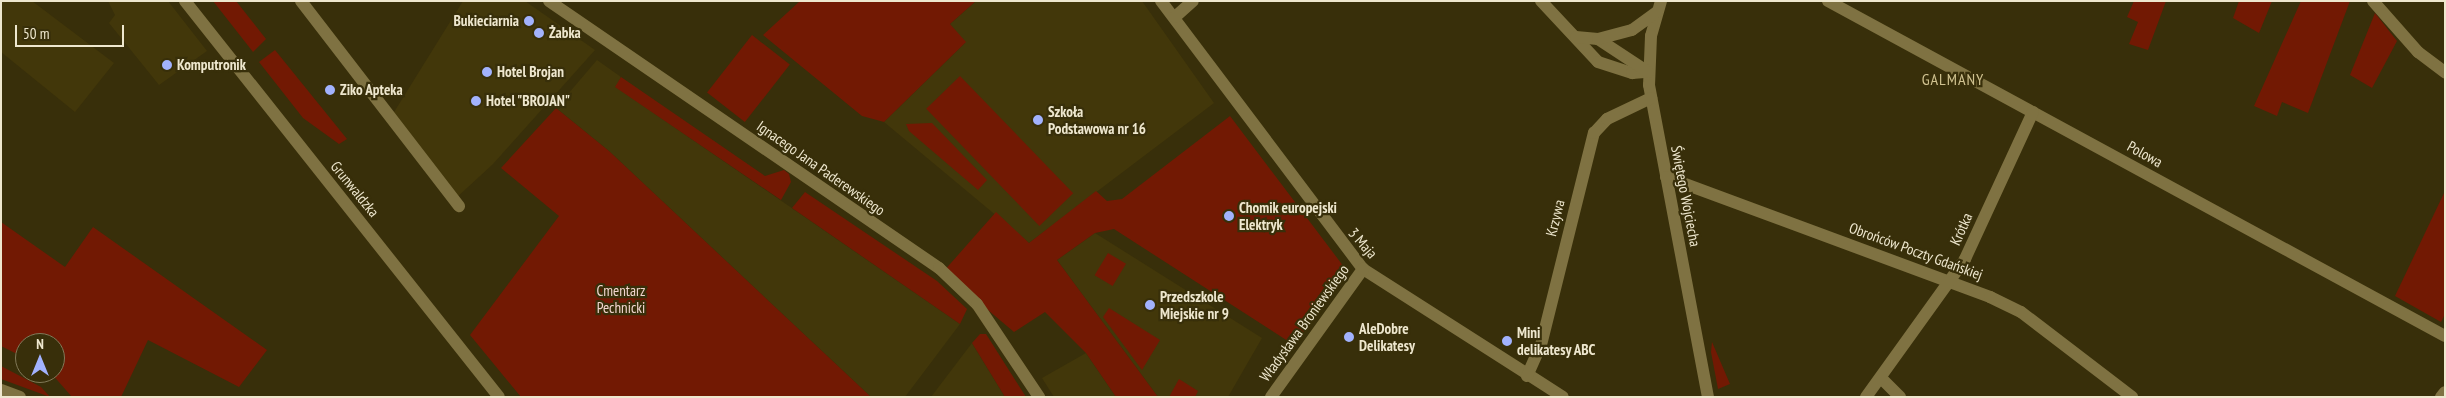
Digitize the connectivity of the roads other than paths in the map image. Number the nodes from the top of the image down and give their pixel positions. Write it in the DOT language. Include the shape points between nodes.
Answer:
graph roads {
  1 [pos="185,1"];
  2 [pos="301,1"];
  3 [pos="549,1"];
  4 [pos="1161,1"];
  5 [pos="1193,1"];
  6 [pos="1541,1"];
  7 [pos="1828,1"];
  8 [pos="2373,1"];
  9 [pos="1659,6"];
  10 [pos="1175,17"];
  11 [pos="1576,36"];
  12 [pos="1598,39"];
  13 [pos="1648,72"];
  14 [pos="2445,72"];
  15 [pos="1651,98"];
  16 [pos="2033,112"];
  17 [pos="1666,177"];
  18 [pos="459,206"];
  19 [pos="1363,269"];
  20 [pos="1951,282"];
  21 [pos="2445,336"];
  22 [pos="1527,376"];
  23 [pos="1881,378"];
  24 [pos="1,390"];
  25 [pos="2445,392"];
  26 [pos="20,397"];
  27 [pos="499,397"];
  28 [pos="1039,397"];
  29 [pos="1271,397"];
  30 [pos="1563,397"];
  31 [pos="1708,397"];
  32 [pos="1866,397"];
  33 [pos="1900,397"];
  34 [pos="2132,397"];
  35 [pos="2441,397"];
  1 -- 27 [label="street, Grunwaldzka"];
  2 -- 18 [label="street"];
  3 -- 28 [label="street, Ignacego Jana Paderewskiego" via="938,268 978,304"];
  4 -- 10 [label="street, 3 Maja"];
  5 -- 10 [label="street"];
  6 -- 11 [label="street"];
  7 -- 16 [label="street, Polowa"];
  8 -- 14 [label="street" via="2418,52"];
  9 -- 12 [label="street" via="1632,30"];
  9 -- 13 [label="street, Świętego Wojciecha"];
  10 -- 19 [label="street, 3 Maja"];
  11 -- 12 [label="street"];
  11 -- 13 [label="street" via="1598,62 1632,73"];
  12 -- 13 [label="street"];
  13 -- 15 [label="street, Świętego Wojciecha"];
  15 -- 17 [label="street, Świętego Wojciecha"];
  15 -- 22 [label="street, Krzywa" via="1606,119 1594,133 1541,345"];
  16 -- 20 [label="street, Krótka"];
  16 -- 21 [label="street, Polowa"];
  17 -- 20 [label="street, Obrońców Poczty Gdańskiej"];
  17 -- 31 [label="street, Świętego Wojciecha"];
  19 -- 22 [label="street, 3 Maja"];
  19 -- 29 [label="street, Władysława Broniewskiego"];
  20 -- 23 [label="street, Krótka"];
  20 -- 34 [label="street, Obrońców Poczty Gdańskiej" via="2021,312"];
  22 -- 30 [label="street, 3 Maja"];
  23 -- 32 [label="street, Krótka"];
  23 -- 33 [label="street"];
  24 -- 26 [label="street"];
  25 -- 35 [label="street"];
}
